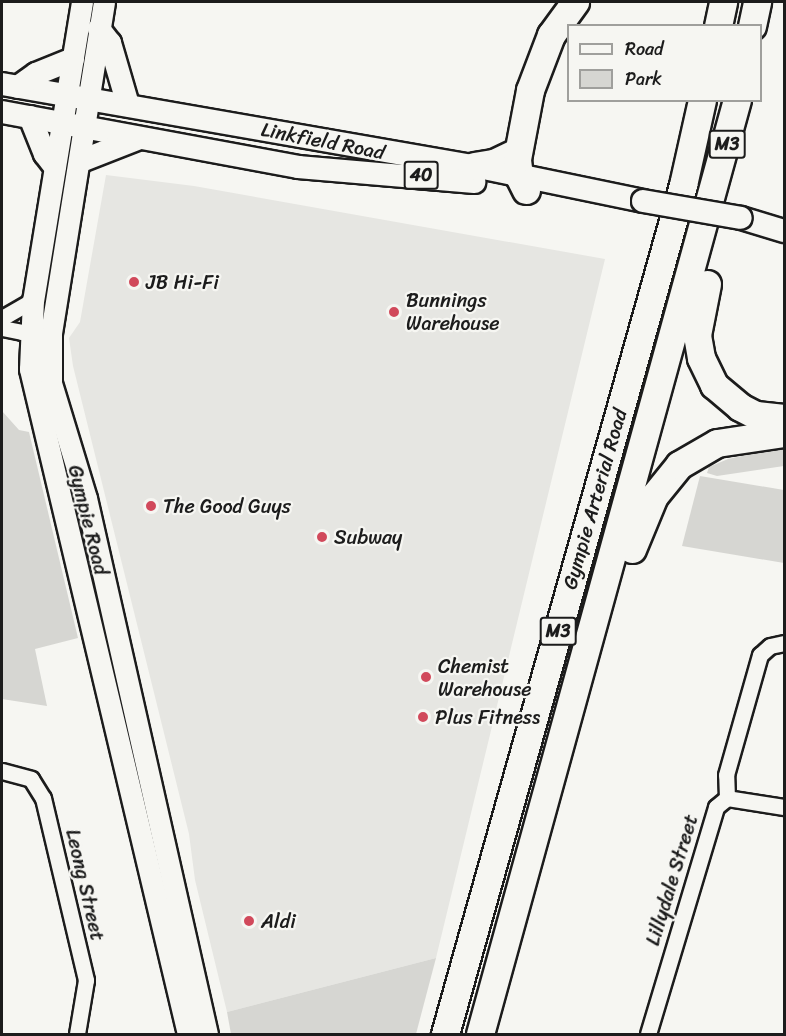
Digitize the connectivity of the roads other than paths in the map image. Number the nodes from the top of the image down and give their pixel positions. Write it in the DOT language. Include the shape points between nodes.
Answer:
graph roads {
  1 [pos="81,2"];
  2 [pos="104,2"];
  3 [pos="575,2"];
  4 [pos="723,2"];
  5 [pos="757,2"];
  6 [pos="718,24"];
  7 [pos="752,24"];
  8 [pos="99,29"];
  9 [pos="73,59"];
  10 [pos="10,85"];
  11 [pos="67,95"];
  12 [pos="90,99"];
  13 [pos="702,102"];
  14 [pos="736,102"];
  15 [pos="128,105"];
  16 [pos="2,112"];
  17 [pos="30,117"];
  18 [pos="62,124"];
  19 [pos="87,127"];
  20 [pos="140,138"];
  21 [pos="81,161"];
  22 [pos="474,166"];
  23 [pos="55,167"];
  24 [pos="521,173"];
  25 [pos="741,218"];
  26 [pos="784,222"];
  27 [pos="784,231"];
  28 [pos="701,242"];
  29 [pos="33,300"];
  30 [pos="2,318"];
  31 [pos="54,321"];
  32 [pos="2,328"];
  33 [pos="30,331"];
  34 [pos="784,418"];
  35 [pos="784,433"];
  36 [pos="593,633"];
  37 [pos="784,643"];
  38 [pos="2,771"];
  39 [pos="727,798"];
  40 [pos="784,807"];
  41 [pos="77,1035"];
  42 [pos="188,1035"];
  43 [pos="207,1035"];
  44 [pos="445,1035"];
  45 [pos="480,1035"];
  46 [pos="648,1035"];
  1 -- 9 [label="main road, Gympie Road"];
  2 -- 8 [label="main road, Gympie Road"];
  3 -- 24 [label="highway" via="551,35 538,62"];
  4 -- 6 [label="highway"];
  5 -- 7 [label="highway"];
  8 -- 12 [label="main road, Gympie Road"];
  8 -- 15 [label="main road" via="110,43"];
  9 -- 10 [label="main road"];
  9 -- 11 [label="main road, Gympie Road"];
  10 -- 11 [label="main road, Linkfield Road / 40"];
  11 -- 12 [label="main road, Linkfield Road / 40"];
  11 -- 18 [label="main road, Gympie Road"];
  12 -- 15 [label="main road, Linkfield Road / 40"];
  12 -- 19 [label="main road, Gympie Road"];
  13 -- 44 [label="highway, Gympie Arterial Road / M3" via="683,185"];
  14 -- 28 [label="highway, Gympie Arterial Road / M3"];
  15 -- 22 [label="main road, Linkfield Road / 40" via="386,154"];
  16 -- 17 [label="main road, Linkfield Road / 40"];
  17 -- 18 [label="main road, Linkfield Road / 40"];
  17 -- 23 [label="main road" via="45,154"];
  18 -- 19 [label="main road, Linkfield Road / 40"];
  18 -- 23 [label="main road, Gympie Road"];
  19 -- 20 [label="main road, Linkfield Road / 40"];
  19 -- 21 [label="main road, Gympie Road"];
  20 -- 21 [label="main road"];
  20 -- 24 [label="main road, Linkfield Road / 40" via="298,167 413,174"];
  21 -- 31 [label="main road, Gympie Road"];
  22 -- 24 [label="highway" via="494,163"];
  23 -- 29 [label="main road, Gympie Road"];
  24 -- 25 [label="main road, Linkfield Road / 40, bridge" via="589,200 643,201"];
  25 -- 26 [label="main road, Linkfield Road / 40"];
  25 -- 27 [label="main road, Linkfield Road / 40"];
  28 -- 34 [label="highway" via="709,276 698,335 706,370 725,397 740,407 756,415"];
  28 -- 36 [label="highway, Gympie Arterial Road / M3"];
  29 -- 30 [label="street"];
  29 -- 33 [label="main road, Gympie Road"];
  31 -- 33 [label="street"];
  31 -- 43 [label="main road, Gympie Road" via="50,348 53,396 86,498"];
  32 -- 33 [label="street"];
  33 -- 42 [label="main road, Gympie Road" via="30,369 36,405"];
  35 -- 36 [label="highway" via="717,443 679,465 649,507 614,606"];
  36 -- 45 [label="highway, Gympie Arterial Road / M3"];
  37 -- 39 [label="street" via="770,646 760,655 726,775"];
  38 -- 41 [label="street, Leong Street" via="31,779 43,798 86,980"];
  39 -- 40 [label="street"];
  39 -- 46 [label="street, Lillydale Street" via="716,807"];
}
